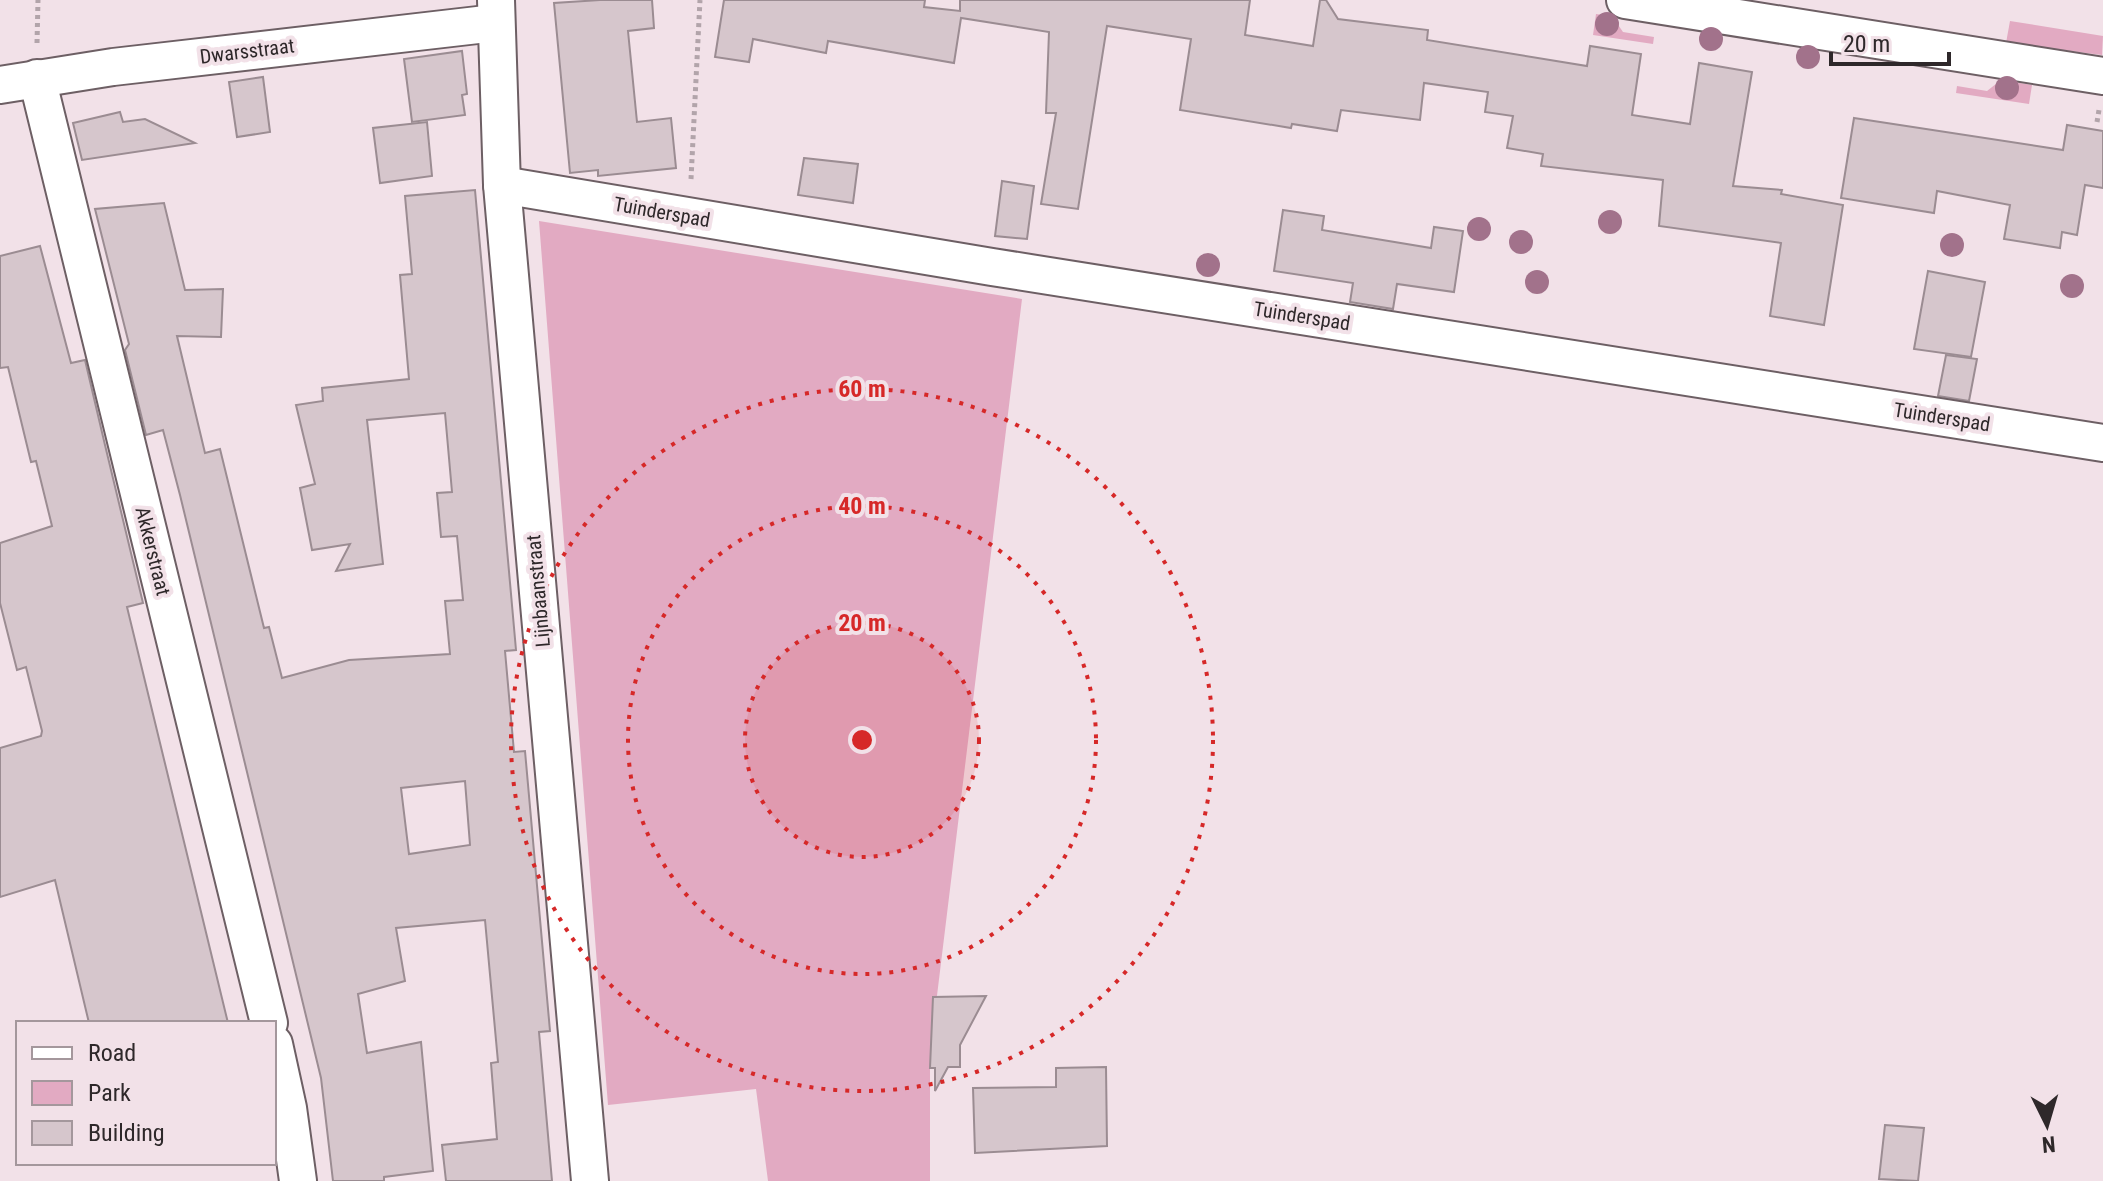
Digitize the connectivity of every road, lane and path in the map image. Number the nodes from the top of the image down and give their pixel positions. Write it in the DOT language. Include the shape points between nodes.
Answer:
graph roads {
  1 [pos="700,0"];
  2 [pos="1625,0"];
  3 [pos="496,12"];
  4 [pos="2103,76"];
  5 [pos="37,78"];
  6 [pos="0,85"];
  7 [pos="502,185"];
  8 [pos="690,217"];
  9 [pos="2103,443"];
  10 [pos="269,1021"];
  11 [pos="276,1053"];
  12 [pos="298,1181"];
  13 [pos="590,1181"];
  1 -- 8 [label="path"];
  2 -- 4 [label="street"];
  3 -- 5 [label="street, Dwarsstraat"];
  3 -- 7 [label="street, Lijnbaanstraat"];
  5 -- 6 [label="street, Dwarsstraat"];
  5 -- 10 [label="street, Akkerstraat"];
  7 -- 8 [label="street, Tuinderspad"];
  7 -- 13 [label="street, Lijnbaanstraat"];
  8 -- 9 [label="street, Tuinderspad"];
  11 -- 12 [label="street"];
}
